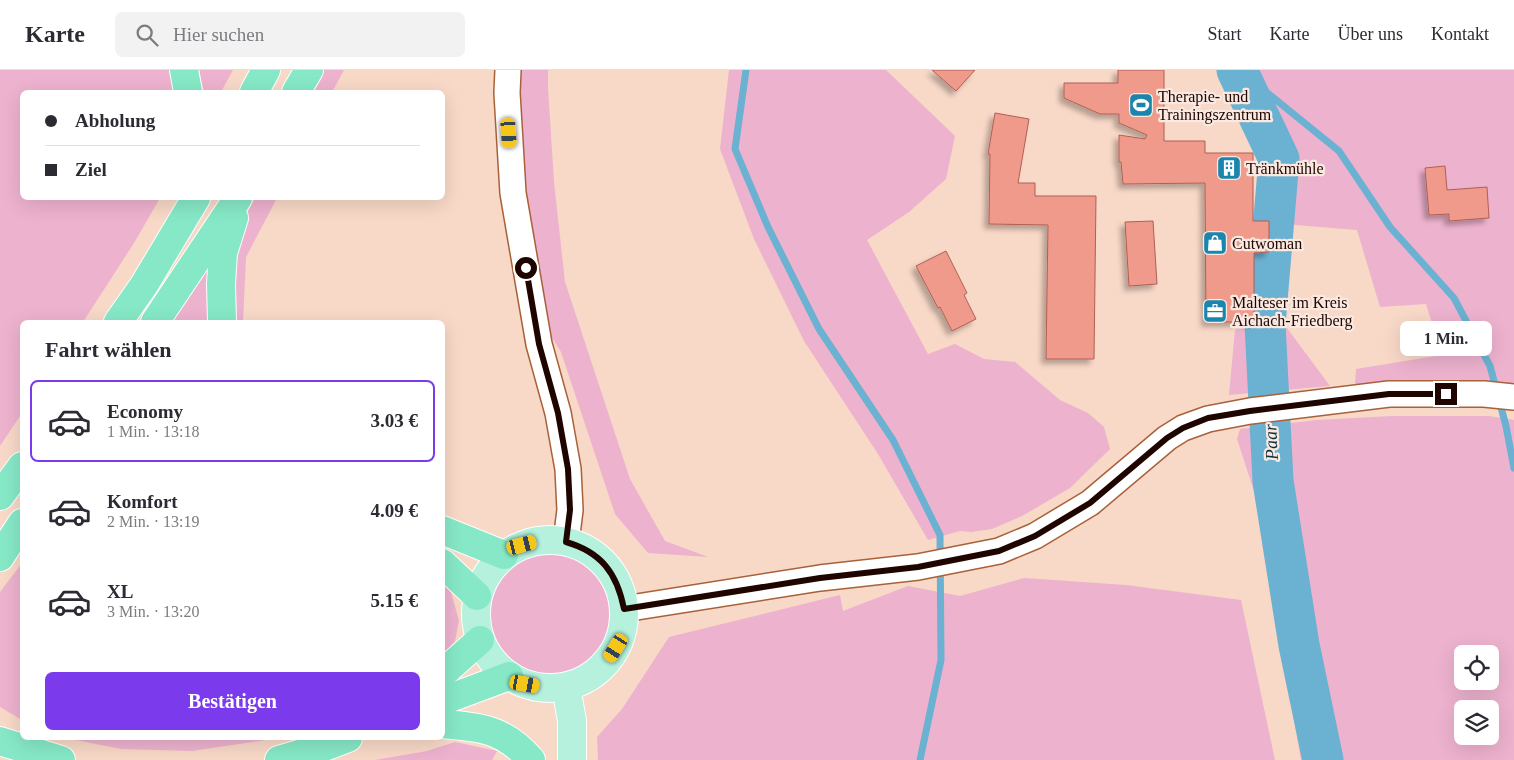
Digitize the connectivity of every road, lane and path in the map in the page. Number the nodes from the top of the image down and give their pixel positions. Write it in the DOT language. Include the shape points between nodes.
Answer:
graph roads {
  1 [pos="184,70"];
  2 [pos="266,70"];
  3 [pos="309,70"];
  4 [pos="508,70"];
  5 [pos="188,90"];
  6 [pos="255,90"];
  7 [pos="297,90"];
  8 [pos="172,200"];
  9 [pos="195,200"];
  10 [pos="238,200"];
  11 [pos="238,200"];
  12 [pos="144,284"];
  13 [pos="119,320"];
  14 [pos="156,320"];
  15 [pos="222,320"];
  16 [pos="1514,397"];
  17 [pos="20,469"];
  18 [pos="0,496"];
  19 [pos="20,526"];
  20 [pos="445,531"];
  21 [pos="20,535"];
  22 [pos="566,542"];
  23 [pos="1,555"];
  24 [pos="504,555"];
  25 [pos="445,566"];
  26 [pos="477,596"];
  27 [pos="624,609"];
  28 [pos="480,640"];
  29 [pos="445,671"];
  30 [pos="509,676"];
  31 [pos="566,687"];
  32 [pos="445,700"];
  33 [pos="445,724"];
  34 [pos="343,740"];
  35 [pos="0,741"];
  36 [pos="61,760"];
  37 [pos="279,760"];
  38 [pos="531,760"];
  39 [pos="572,760"];
  1 -- 5 [label="highway"];
  2 -- 6 [label="highway"];
  3 -- 7 [label="highway"];
  4 -- 22 [label="street" via="514,193 539,344 558,413 568,469 570,510"];
  8 -- 12 [label="highway"];
  9 -- 12 [label="highway"];
  10 -- 14 [label="highway"];
  11 -- 15 [label="highway" via="223,253"];
  12 -- 13 [label="highway"];
  16 -- 27 [label="street" via="1389,394 1208,418 1167,438 1090,503 1035,536 999,551 918,567 820,578"];
  17 -- 18 [label="highway"];
  19 -- 23 [label="highway"];
  20 -- 24 [label="highway"];
  21 -- 23 [label="highway"];
  22 -- 24 [label="main road" via="542,540 522,545"];
  22 -- 27 [label="main road" via="601,560 620,591"];
  24 -- 26 [label="main road" via="487,574"];
  25 -- 26 [label="highway"];
  26 -- 28 [label="main road" via="475,616"];
  27 -- 31 [label="main road" via="621,635 609,659 588,678"];
  28 -- 29 [label="highway"];
  28 -- 30 [label="main road" via="490,659"];
  30 -- 31 [label="main road" via="525,684"];
  30 -- 32 [label="highway"];
  31 -- 39 [label="main road" via="572,721"];
  33 -- 38 [label="highway" via="492,731 518,746"];
  34 -- 37 [label="highway"];
  35 -- 36 [label="highway"];
}
